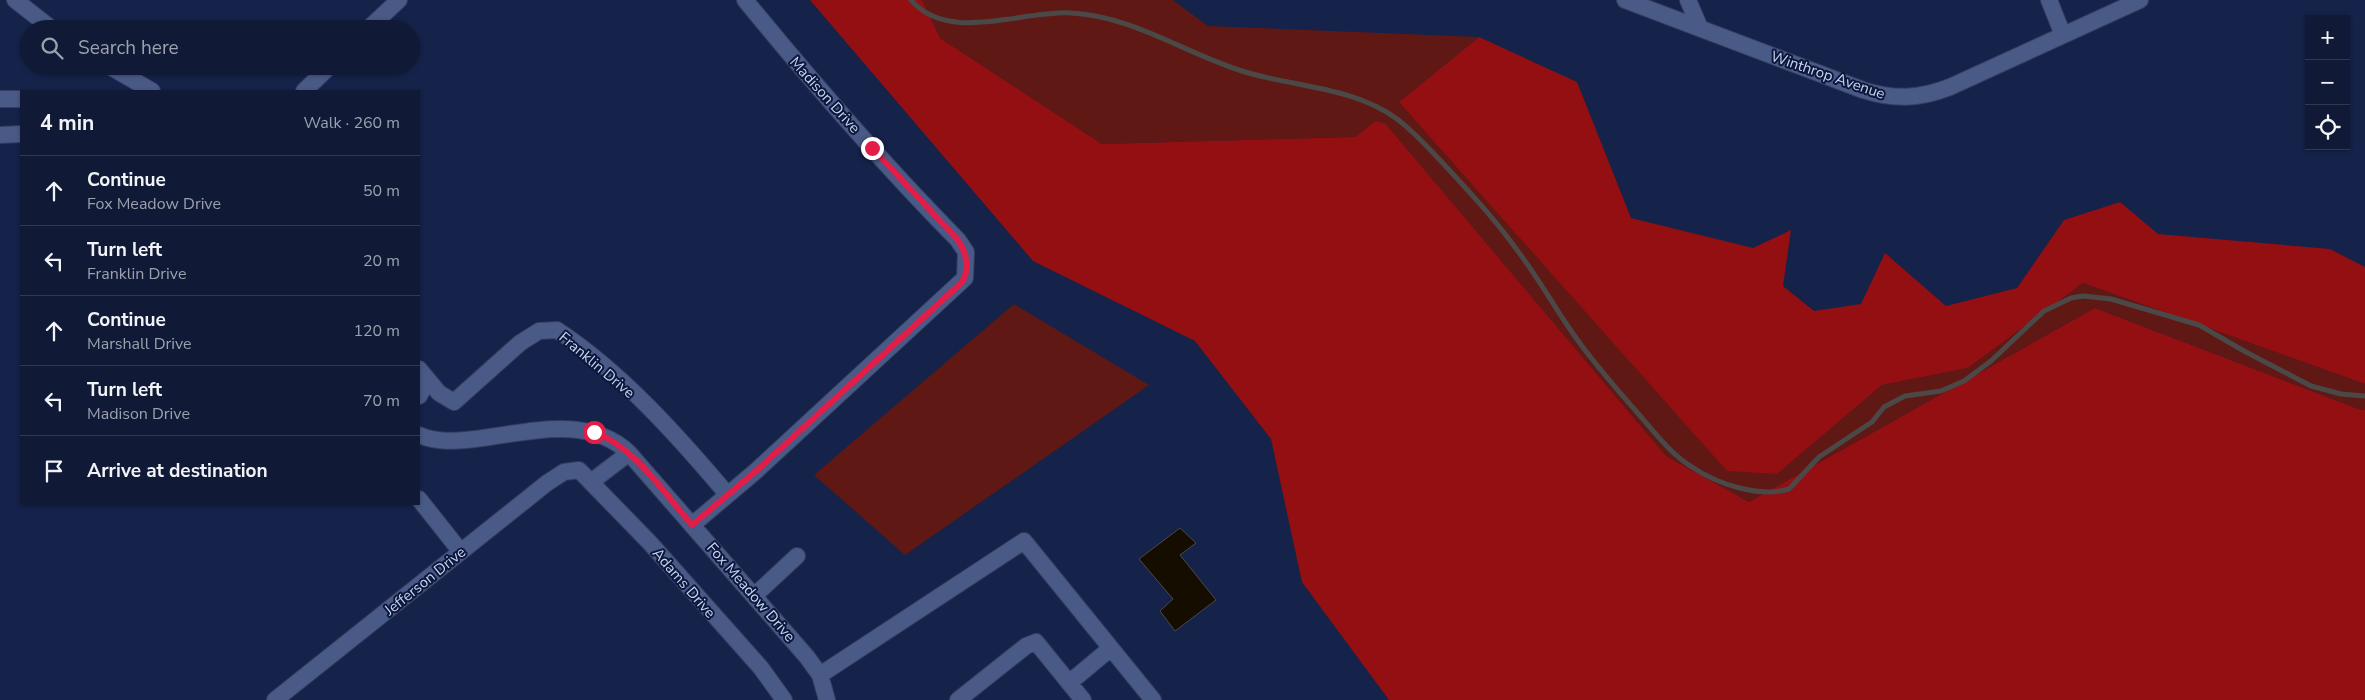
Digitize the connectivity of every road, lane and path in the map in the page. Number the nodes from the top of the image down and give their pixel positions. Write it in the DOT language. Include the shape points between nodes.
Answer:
graph roads {
  1 [pos="15,0"];
  2 [pos="399,0"];
  3 [pos="746,0"];
  4 [pos="1625,0"];
  5 [pos="1688,0"];
  6 [pos="2049,0"];
  7 [pos="2140,0"];
  8 [pos="41,20"];
  9 [pos="378,20"];
  10 [pos="1700,28"];
  11 [pos="2063,35"];
  12 [pos="124,75"];
  13 [pos="321,75"];
  14 [pos="150,90"];
  15 [pos="305,90"];
  16 [pos="0,99"];
  17 [pos="20,100"];
  18 [pos="0,134"];
  19 [pos="20,134"];
  20 [pos="424,374"];
  21 [pos="420,392"];
  22 [pos="420,435"];
  23 [pos="629,453"];
  24 [pos="579,470"];
  25 [pos="592,482"];
  26 [pos="727,494"];
  27 [pos="420,500"];
  28 [pos="692,525"];
  29 [pos="461,552"];
  30 [pos="798,556"];
  31 [pos="754,596"];
  32 [pos="1111,648"];
  33 [pos="820,675"];
  34 [pos="1069,683"];
  35 [pos="275,700"];
  36 [pos="784,700"];
  37 [pos="827,700"];
  38 [pos="958,700"];
  39 [pos="1083,700"];
  40 [pos="1152,700"];
  1 -- 8 [label="street"];
  2 -- 9 [label="street"];
  3 -- 26 [label="street, Madison Drive" via="789,55 966,252 965,278 961,283"];
  4 -- 10 [label="street, Winthrop Avenue"];
  5 -- 10 [label="street"];
  6 -- 11 [label="street"];
  7 -- 11 [label="street, Winthrop Avenue"];
  10 -- 11 [label="street, Winthrop Avenue" via="1856,88 1899,98 1934,94"];
  12 -- 14 [label="street"];
  13 -- 15 [label="street"];
  16 -- 17 [label="street"];
  18 -- 19 [label="street"];
  20 -- 21 [label="street"];
  20 -- 26 [label="street, Franklin Drive" via="439,393 454,402 520,343 539,331 556,330 594,358 646,406"];
  22 -- 23 [label="street, Fox Meadow Drive" via="453,442 582,430 605,436"];
  23 -- 25 [label="street"];
  23 -- 28 [label="street, Fox Meadow Drive"];
  24 -- 25 [label="street, Adams Drive"];
  24 -- 29 [label="street, Jefferson Drive" via="564,472 547,483"];
  25 -- 36 [label="street, Adams Drive" via="761,668"];
  26 -- 28 [label="street"];
  27 -- 29 [label="street"];
  28 -- 31 [label="street, Fox Meadow Drive"];
  29 -- 35 [label="street, Jefferson Drive"];
  30 -- 31 [label="street"];
  31 -- 33 [label="street, Fox Meadow Drive"];
  32 -- 33 [label="street" via="1024,541"];
  32 -- 34 [label="street"];
  32 -- 40 [label="street"];
  33 -- 37 [label="street, Fox Meadow Drive"];
  34 -- 38 [label="street" via="1036,642 1026,646"];
  34 -- 39 [label="street"];
}
